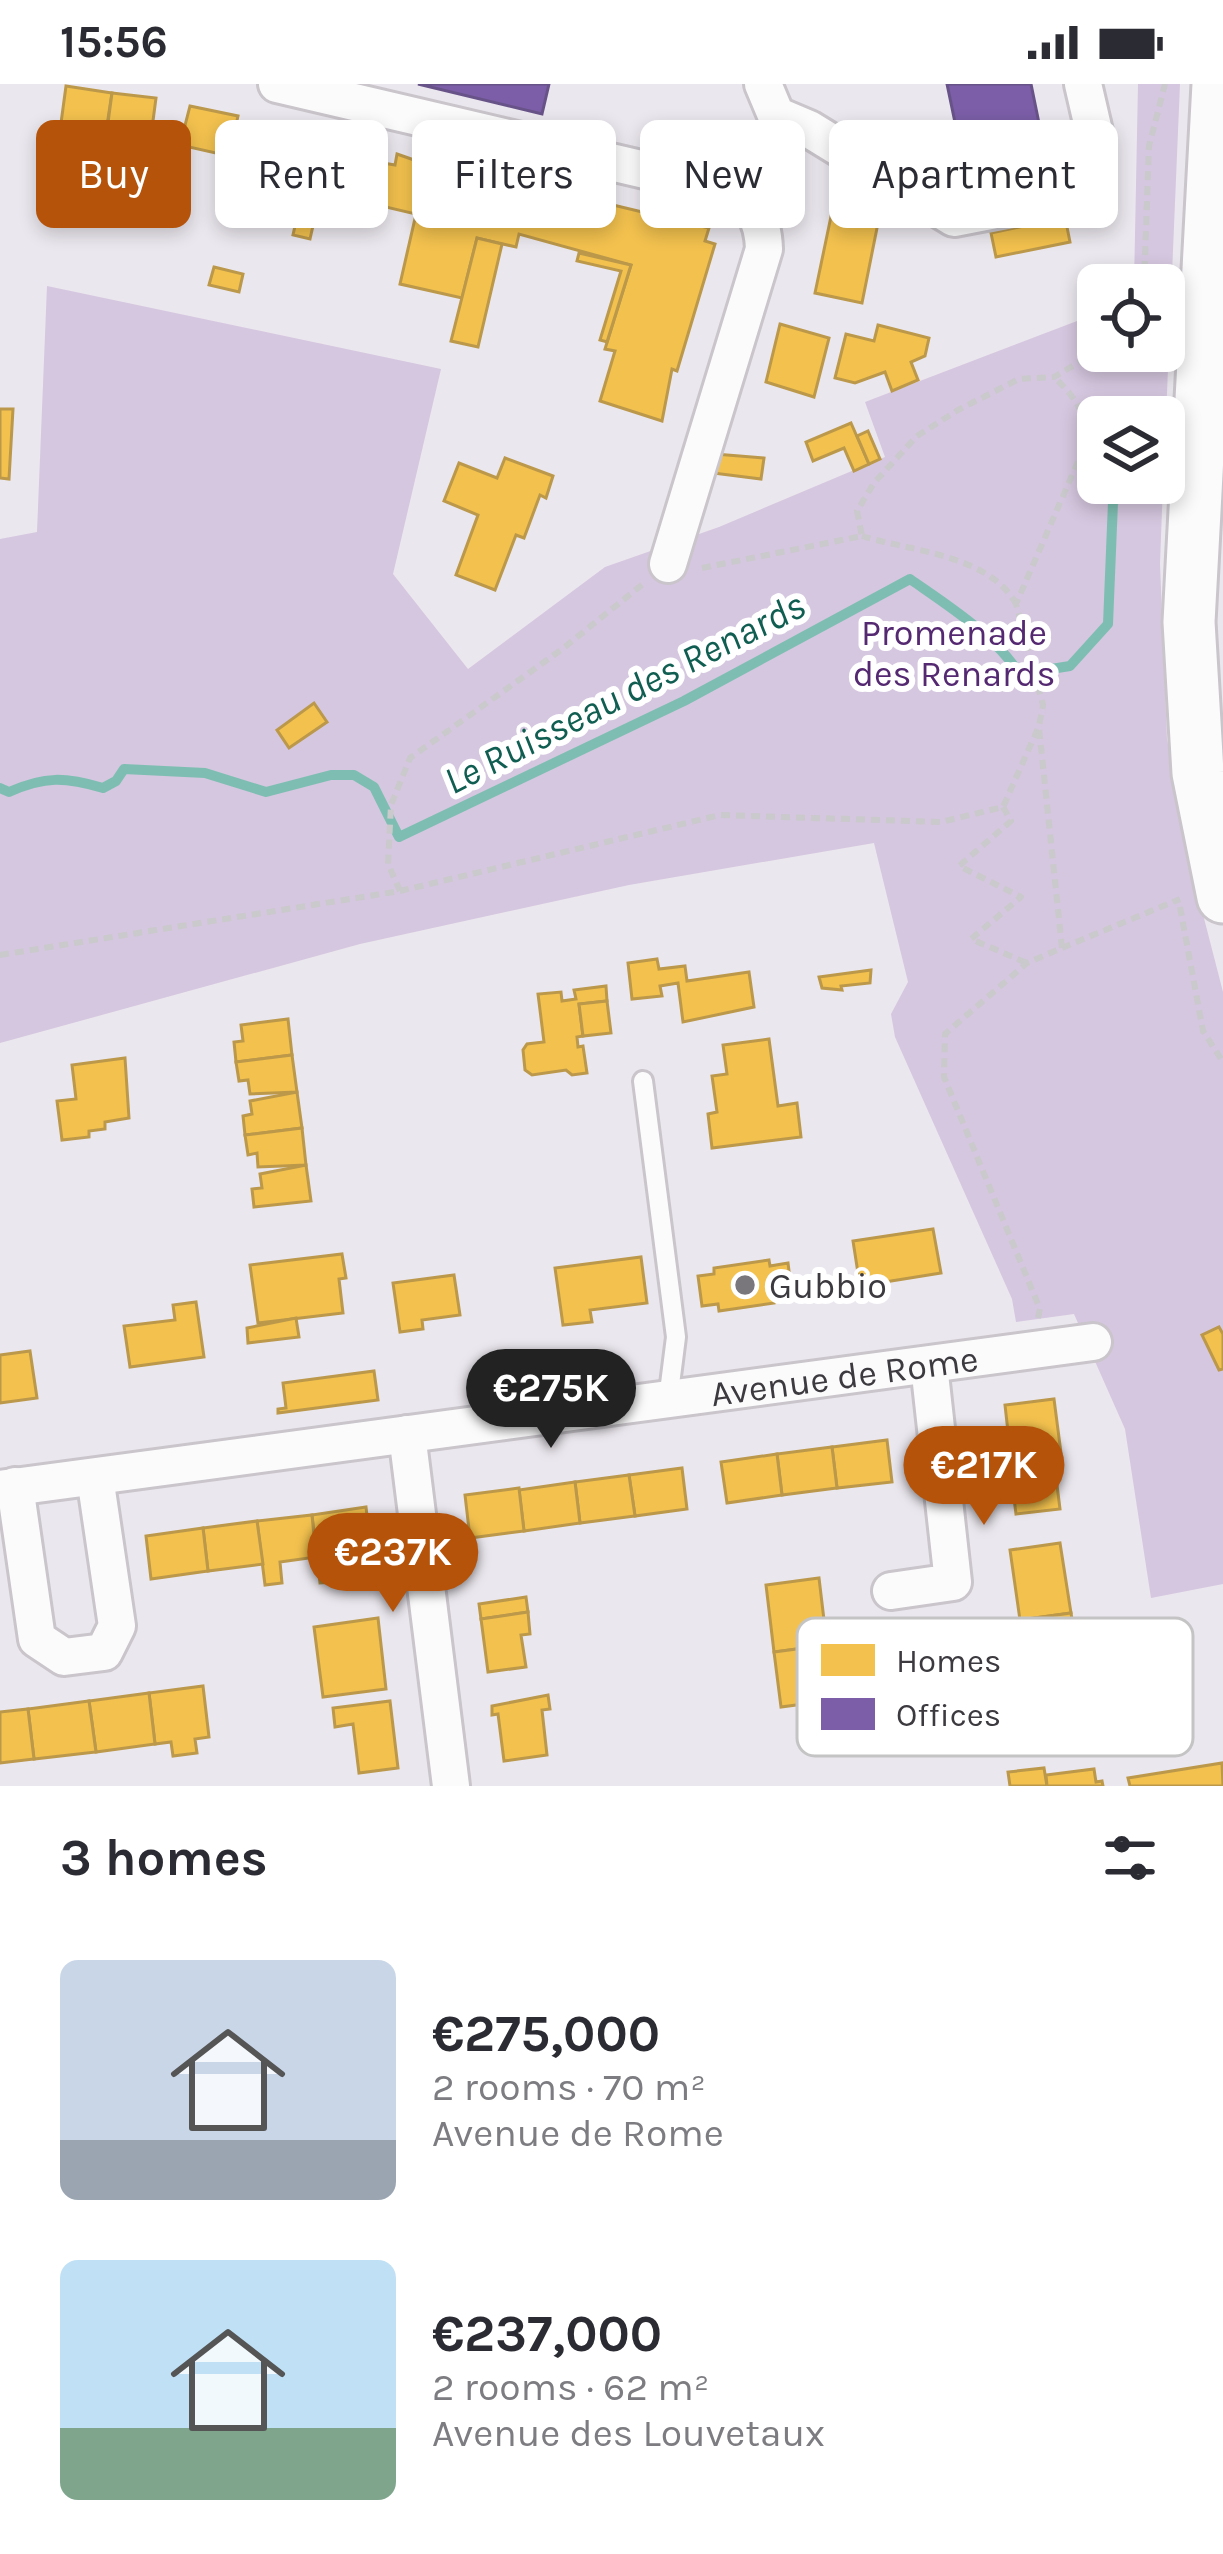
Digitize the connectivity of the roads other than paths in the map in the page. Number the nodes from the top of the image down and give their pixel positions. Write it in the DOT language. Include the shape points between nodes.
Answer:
graph roads {
  1 [pos="277,84"];
  2 [pos="764,84"];
  3 [pos="1083,84"];
  4 [pos="1218,84"];
  5 [pos="668,564"];
  6 [pos="1207,891"];
  7 [pos="643,1081"];
  8 [pos="1093,1342"];
  9 [pos="929,1365"];
  10 [pos="668,1400"];
  11 [pos="407,1434"];
  12 [pos="95,1477"];
  13 [pos="8,1488"];
  14 [pos="891,1591"];
  15 [pos="451,1786"];
  1 -- 5 [label="street" via="746,198 764,230 764,249"];
  2 -- 3 [label="street" via="776,115 954,218 1070,196 1096,140"];
  4 -- 6 [label="main road" via="1189,622"];
  7 -- 10 [label="lane" via="676,1337"];
  8 -- 9 [label="street, Avenue de Rome"];
  9 -- 10 [label="street, Avenue de Rome"];
  9 -- 14 [label="street" via="953,1582"];
  10 -- 11 [label="street, Avenue de Rome"];
  11 -- 12 [label="street, Avenue de Rome"];
  11 -- 15 [label="street"];
  12 -- 13 [label="street, Avenue de Rome"];
  12 -- 13 [label="street, Avenue de Rome" via="117,1626 104,1652 64,1657 37,1639"];
}
